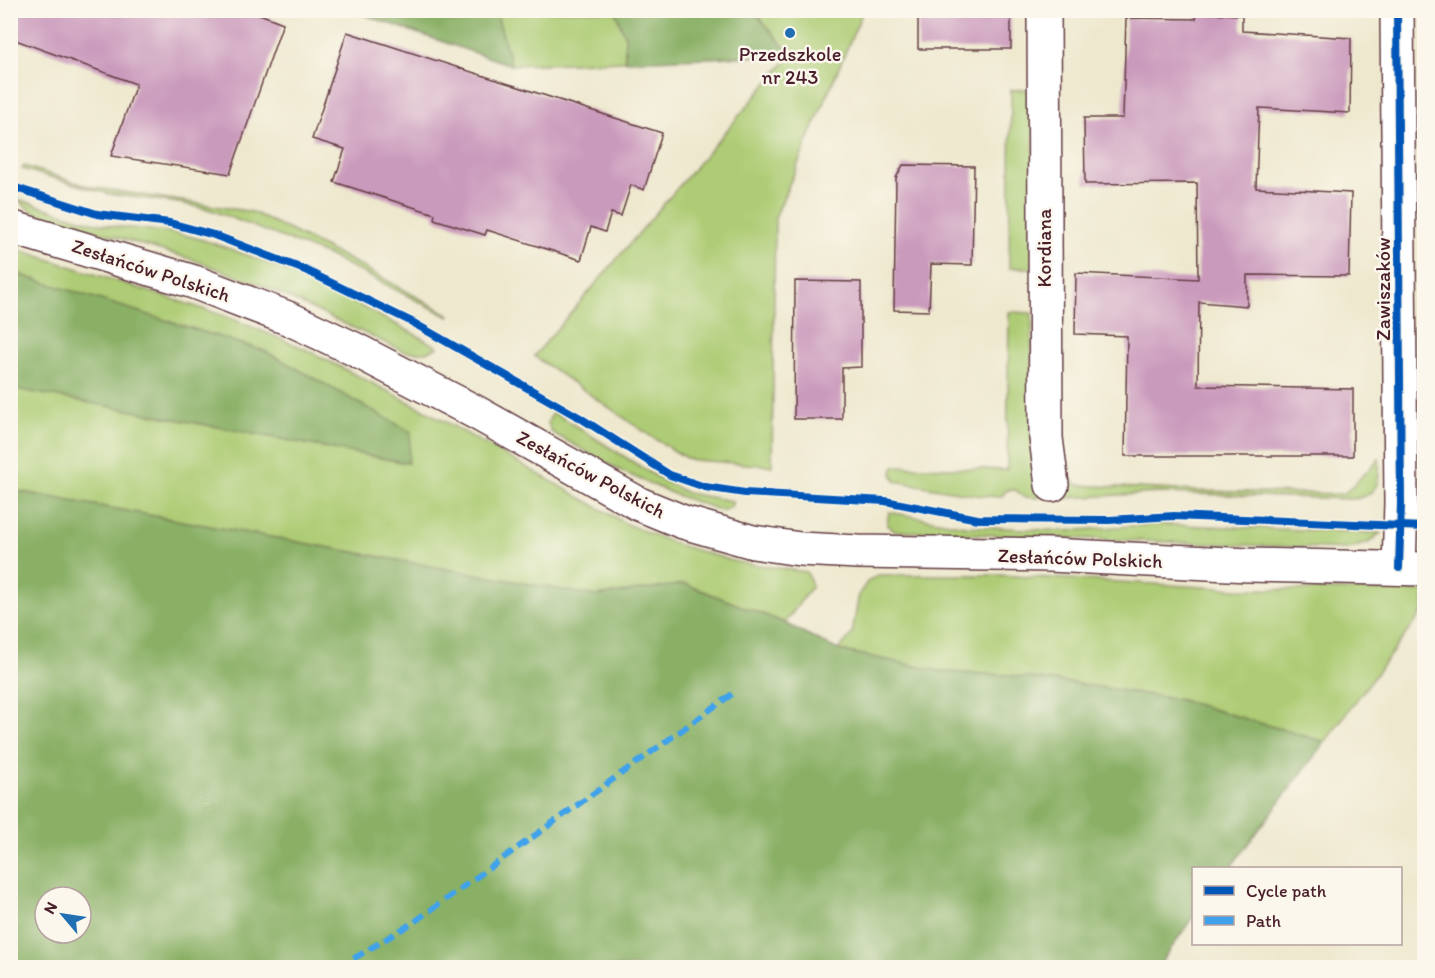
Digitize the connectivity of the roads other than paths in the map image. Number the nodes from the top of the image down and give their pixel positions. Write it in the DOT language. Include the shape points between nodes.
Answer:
graph roads {
  1 [pos="1044,10"];
  2 [pos="1397,10"];
  3 [pos="10,228"];
  4 [pos="1052,485"];
  5 [pos="1412,568"];
  1 -- 4 [label="main road, Kordiana" via="1046,438"];
  2 -- 5 [label="main road, Zawiszaków" via="1401,502"];
  3 -- 5 [label="main road, Zesłańców Polskich" via="194,282 290,319 467,408 639,504 683,522 753,542 858,552"];
}
